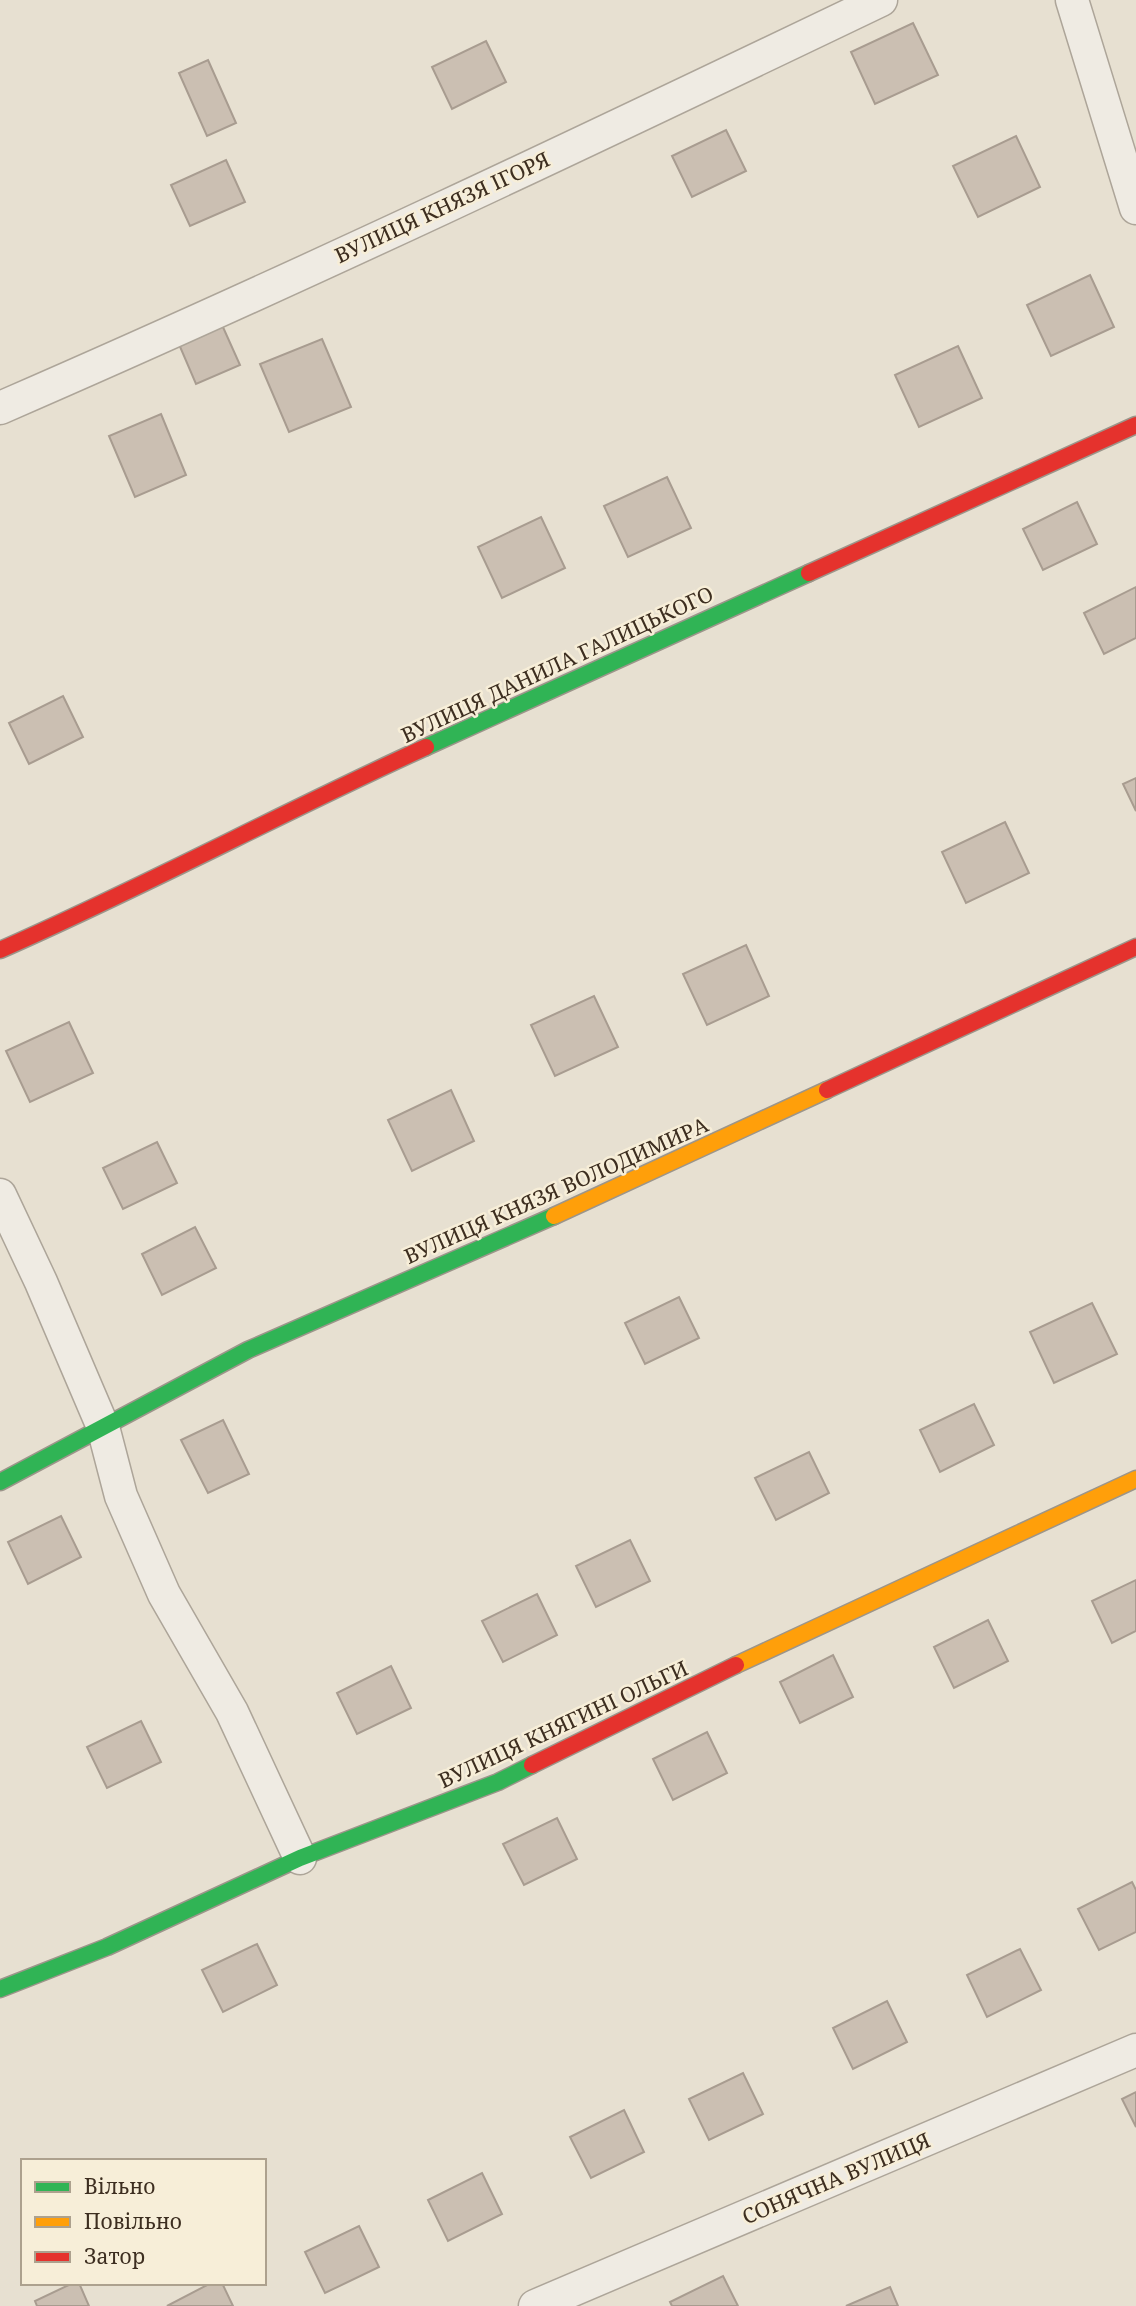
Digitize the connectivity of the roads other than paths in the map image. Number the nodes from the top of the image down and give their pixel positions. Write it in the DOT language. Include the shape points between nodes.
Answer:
graph roads {
  1 [pos="881,0"];
  2 [pos="1073,0"];
  3 [pos="1136,208"];
  4 [pos="0,408"];
  5 [pos="1136,425"];
  6 [pos="1136,947"];
  7 [pos="0,950"];
  8 [pos="0,1195"];
  9 [pos="103,1427"];
  10 [pos="1136,1479"];
  11 [pos="0,1482"];
  12 [pos="300,1858"];
  13 [pos="0,1989"];
  14 [pos="1136,2050"];
  15 [pos="535,2306"];
  1 -- 4 [label="street, ВУЛИЦЯ КНЯЗЯ ІГОРЯ" via="137,349"];
  2 -- 3 [label="street"];
  5 -- 7 [label="street, ВУЛИЦЯ ДАНИЛА ГАЛИЦЬКОГО" via="338,787"];
  6 -- 9 [label="street, ВУЛИЦЯ КНЯЗЯ ВОЛОДИМИРА" via="513,1234 248,1350"];
  8 -- 9 [label="street"];
  9 -- 11 [label="street, ВУЛИЦЯ КНЯЗЯ ВОЛОДИМИРА"];
  9 -- 12 [label="street" via="121,1496 164,1594 232,1712"];
  10 -- 12 [label="street, ВУЛИЦЯ КНЯГИНІ ОЛЬГИ" via="498,1782"];
  12 -- 13 [label="street, ВУЛИЦЯ КНЯГИНІ ОЛЬГИ" via="107,1947"];
  14 -- 15 [label="street, СОНЯЧНА ВУЛИЦЯ"];
}
